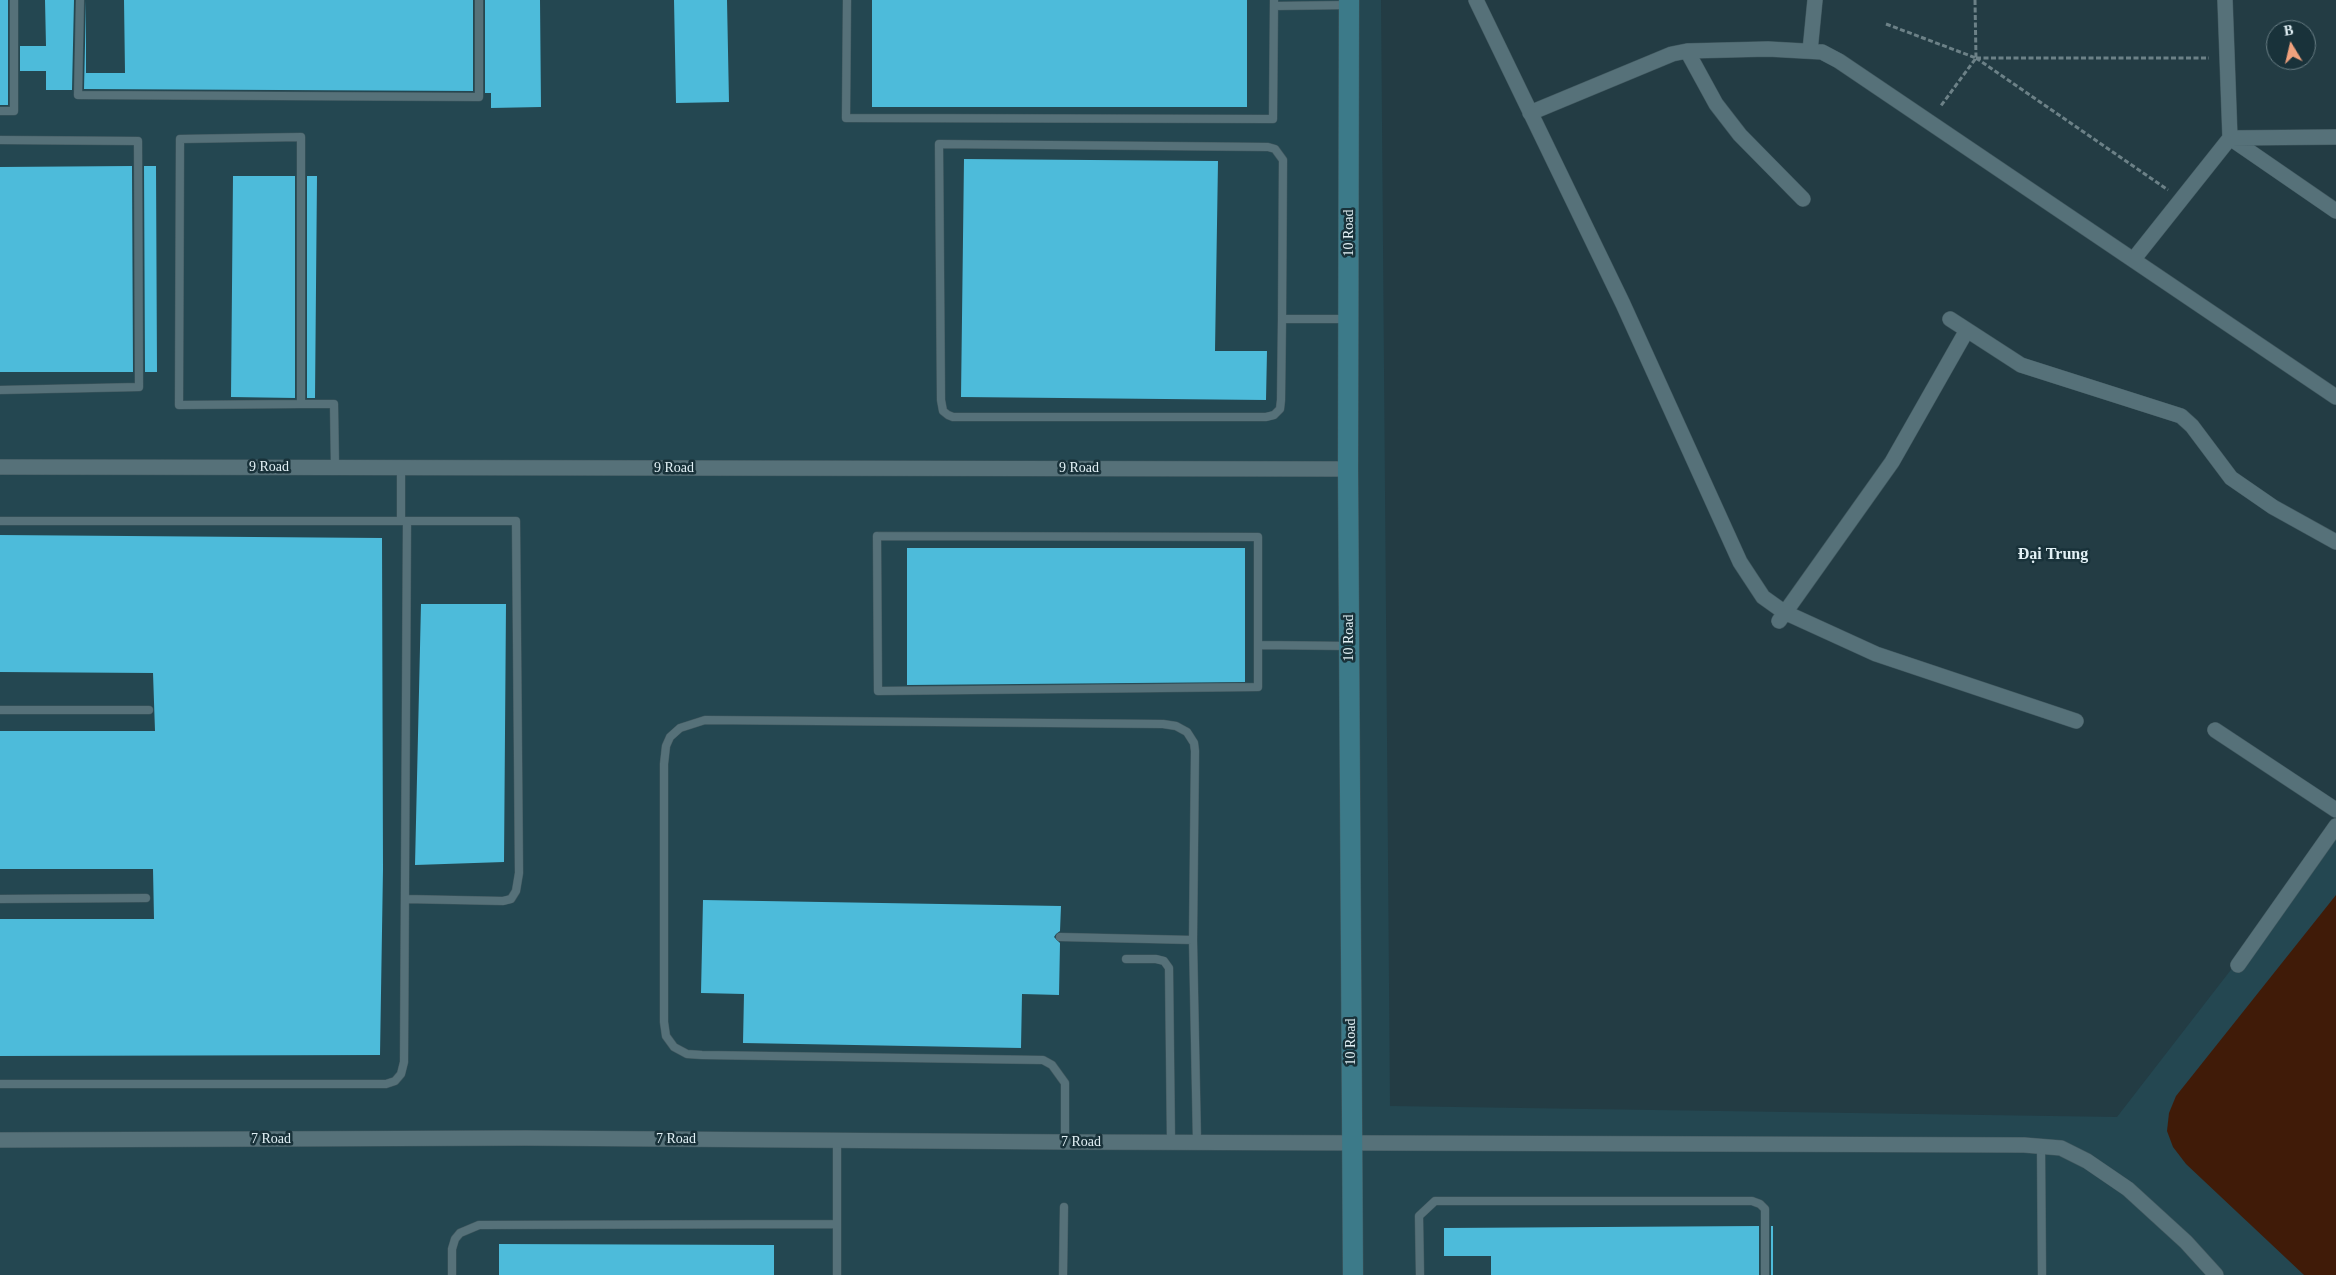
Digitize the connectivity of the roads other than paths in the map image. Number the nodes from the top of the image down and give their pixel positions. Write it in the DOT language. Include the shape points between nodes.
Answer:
graph roads {
  1 [pos="14,0"];
  2 [pos="80,0"];
  3 [pos="478,0"];
  4 [pos="847,0"];
  5 [pos="1476,0"];
  6 [pos="1815,0"];
  7 [pos="2225,0"];
  8 [pos="1349,2"];
  9 [pos="1274,3"];
  10 [pos="1688,51"];
  11 [pos="1810,51"];
  12 [pos="0,111"];
  13 [pos="1530,113"];
  14 [pos="2230,138"];
  15 [pos="2336,138"];
  16 [pos="0,140"];
  17 [pos="1803,199"];
  18 [pos="2336,211"];
  19 [pos="2133,260"];
  20 [pos="1349,318"];
  21 [pos="1950,318"];
  22 [pos="1282,319"];
  23 [pos="1967,330"];
  24 [pos="0,390"];
  25 [pos="2336,397"];
  26 [pos="301,404"];
  27 [pos="0,467"];
  28 [pos="335,467"];
  29 [pos="401,467"];
  30 [pos="1348,469"];
  31 [pos="0,521"];
  32 [pos="404,521"];
  33 [pos="2336,542"];
  34 [pos="1781,616"];
  35 [pos="1258,645"];
  36 [pos="1349,646"];
  37 [pos="0,710"];
  38 [pos="149,710"];
  39 [pos="2076,722"];
  40 [pos="2215,730"];
  41 [pos="2336,810"];
  42 [pos="2336,826"];
  43 [pos="146,898"];
  44 [pos="0,899"];
  45 [pos="405,899"];
  46 [pos="1060,937"];
  47 [pos="1193,940"];
  48 [pos="1126,959"];
  49 [pos="2238,965"];
  50 [pos="0,1084"];
  51 [pos="0,1140"];
  52 [pos="837,1141"];
  53 [pos="1065,1142"];
  54 [pos="1171,1142"];
  55 [pos="1196,1142"];
  56 [pos="1352,1142"];
  57 [pos="2041,1147"];
  58 [pos="1064,1207"];
  59 [pos="838,1224"];
  60 [pos="452,1275"];
  61 [pos="838,1275"];
  62 [pos="1063,1275"];
  63 [pos="1352,1275"];
  64 [pos="1420,1275"];
  65 [pos="1765,1275"];
  66 [pos="2042,1275"];
  67 [pos="2216,1275"];
  1 -- 12 [label="lane" via="14,111"];
  2 -- 3 [label="lane" via="78,95 479,97"];
  4 -- 9 [label="lane" via="846,118 1273,119"];
  5 -- 13 [label="street"];
  6 -- 11 [label="street"];
  7 -- 14 [label="street"];
  8 -- 9 [label="lane"];
  8 -- 20 [label="street, 10 Road"];
  10 -- 11 [label="street"];
  10 -- 13 [label="street" via="1672,54"];
  10 -- 17 [label="street" via="1716,104 1740,135"];
  11 -- 19 [label="street" via="1822,52 1839,61"];
  13 -- 34 [label="street" via="1623,304 1740,562"];
  14 -- 15 [label="street"];
  14 -- 18 [label="street"];
  14 -- 19 [label="street"];
  16 -- 24 [label="lane" via="138,140 139,377 139,387"];
  19 -- 25 [label="street"];
  20 -- 22 [label="lane"];
  20 -- 30 [label="street, 10 Road"];
  21 -- 23 [label="street"];
  22 -- 22 [label="lane" via="1282,400 1274,415 948,415 943,411 941,400 938,144 1275,149 1283,160"];
  23 -- 33 [label="street" via="2021,365 2180,416 2192,426 2230,478 2273,507"];
  23 -- 34 [label="street" via="1892,462"];
  26 -- 26 [label="lane" via="179,404 180,139 301,137"];
  26 -- 28 [label="lane" via="334,404"];
  27 -- 28 [label="street, 9 Road"];
  28 -- 29 [label="street, 9 Road"];
  29 -- 30 [label="street, 9 Road"];
  29 -- 32 [label="lane"];
  30 -- 36 [label="street, 10 Road"];
  31 -- 32 [label="lane"];
  32 -- 45 [label="lane"];
  32 -- 45 [label="lane" via="516,521 519,873 516,892 511,899 503,901"];
  34 -- 39 [label="street" via="1876,654"];
  35 -- 35 [label="lane" via="1258,537 877,536 878,691 1258,687"];
  35 -- 36 [label="lane"];
  36 -- 56 [label="street, 10 Road"];
  37 -- 38 [label="lane"];
  40 -- 41 [label="street"];
  42 -- 49 [label="street"];
  43 -- 44 [label="lane"];
  45 -- 50 [label="lane" via="404,1062 395,1082"];
  46 -- 47 [label="lane"];
  47 -- 53 [label="lane" via="1196,752 1187,732 1176,726 705,720 680,728 670,737 664,764 664,1022 666,1036 674,1046 687,1054 702,1055 1043,1060 1052,1064 1065,1083"];
  47 -- 55 [label="lane"];
  48 -- 54 [label="lane" via="1156,959 1164,961 1169,968"];
  51 -- 52 [label="street, 7 Road" via="526,1138"];
  52 -- 53 [label="street, 7 Road"];
  52 -- 59 [label="lane"];
  53 -- 54 [label="street, 7 Road"];
  54 -- 55 [label="street, 7 Road"];
  55 -- 56 [label="street, 7 Road"];
  56 -- 57 [label="street, 7 Road"];
  56 -- 63 [label="street, 10 Road"];
  57 -- 66 [label="lane"];
  57 -- 67 [label="street, 7 Road" via="2061,1148 2128,1189 2186,1242"];
  58 -- 62 [label="lane"];
  59 -- 60 [label="lane" via="479,1225 460,1233 455,1239"];
  59 -- 61 [label="lane"];
  64 -- 65 [label="lane" via="1419,1216 1435,1201 1752,1201 1765,1209"];
}
